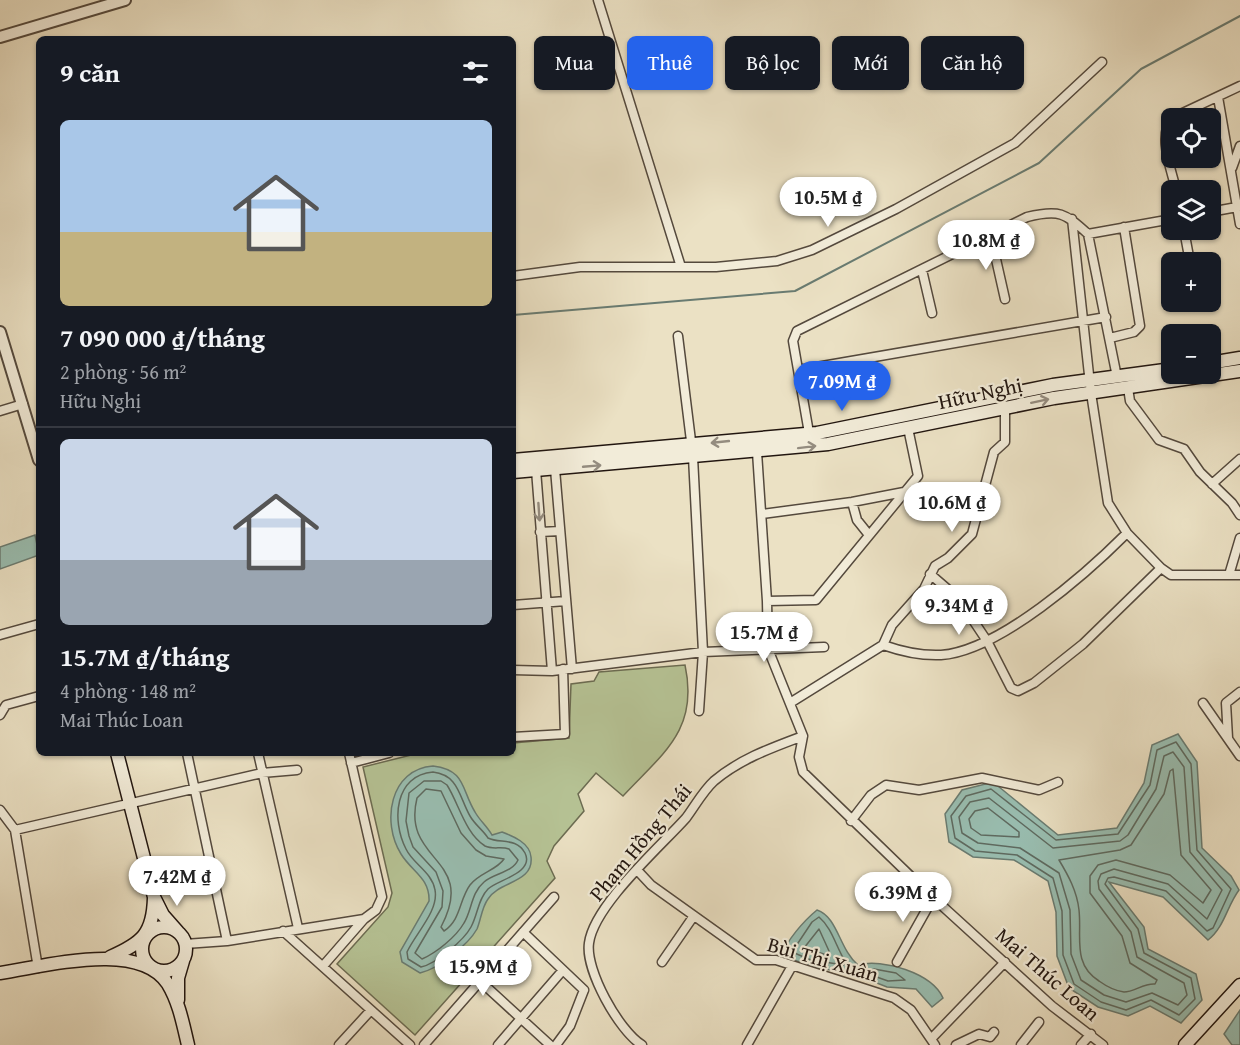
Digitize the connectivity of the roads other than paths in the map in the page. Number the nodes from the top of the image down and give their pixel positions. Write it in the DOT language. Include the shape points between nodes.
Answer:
graph roads {
  1 [pos="125,0"];
  2 [pos="598,0"];
  3 [pos="0,37"];
  4 [pos="1102,62"];
  5 [pos="1240,86"];
  6 [pos="1218,97"];
  7 [pos="1195,108"];
  8 [pos="1240,146"];
  9 [pos="1231,171"];
  10 [pos="1237,207"];
  11 [pos="1221,210"];
  12 [pos="1072,219"];
  13 [pos="1161,221"];
  14 [pos="1240,224"];
  15 [pos="1124,227"];
  16 [pos="1088,234"];
  17 [pos="991,237"];
  18 [pos="681,267"];
  19 [pos="922,270"];
  20 [pos="516,276"];
  21 [pos="1005,299"];
  22 [pos="932,313"];
  23 [pos="1106,316"];
  24 [pos="1083,321"];
  25 [pos="0,332"];
  26 [pos="678,336"];
  27 [pos="1110,338"];
  28 [pos="1240,358"];
  29 [pos="1221,361"];
  30 [pos="799,370"];
  31 [pos="1161,371"];
  32 [pos="1240,371"];
  33 [pos="1117,377"];
  34 [pos="1090,386"];
  35 [pos="1128,388"];
  36 [pos="23,404"];
  37 [pos="1005,408"];
  38 [pos="0,411"];
  39 [pos="908,428"];
  40 [pos="809,434"];
  41 [pos="779,436"];
  42 [pos="36,450"];
  43 [pos="781,450"];
  44 [pos="693,451"];
  45 [pos="758,452"];
  46 [pos="547,457"];
  47 [pos="1240,459"];
  48 [pos="516,460"];
  49 [pos="555,469"];
  50 [pos="536,470"];
  51 [pos="516,472"];
  52 [pos="1212,484"];
  53 [pos="905,492"];
  54 [pos="852,502"];
  55 [pos="762,514"];
  56 [pos="1240,515"];
  57 [pos="560,531"];
  58 [pos="540,532"];
  59 [pos="1127,533"];
  60 [pos="869,535"];
  61 [pos="1240,538"];
  62 [pos="1161,568"];
  63 [pos="930,574"];
  64 [pos="1229,575"];
  65 [pos="1240,575"];
  66 [pos="566,601"];
  67 [pos="767,601"];
  68 [pos="545,603"];
  69 [pos="516,605"];
  70 [pos="36,625"];
  71 [pos="0,635"];
  72 [pos="987,641"];
  73 [pos="883,645"];
  74 [pos="824,647"];
  75 [pos="768,649"];
  76 [pos="703,652"];
  77 [pos="568,669"];
  78 [pos="516,670"];
  79 [pos="552,671"];
  80 [pos="1240,692"];
  81 [pos="36,697"];
  82 [pos="790,703"];
  83 [pos="1203,704"];
  84 [pos="699,711"];
  85 [pos="0,715"];
  86 [pos="803,736"];
  87 [pos="516,737"];
  88 [pos="1228,738"];
  89 [pos="1237,746"];
  90 [pos="118,756"];
  91 [pos="188,756"];
  92 [pos="259,756"];
  93 [pos="350,756"];
  94 [pos="378,756"];
  95 [pos="1240,756"];
  96 [pos="351,763"];
  97 [pos="297,770"];
  98 [pos="262,773"];
  99 [pos="1058,782"];
  100 [pos="195,789"];
  101 [pos="130,804"];
  102 [pos="0,810"];
  103 [pos="851,821"];
  104 [pos="15,830"];
  105 [pos="637,870"];
  106 [pos="154,897"];
  107 [pos="554,897"];
  108 [pos="933,898"];
  109 [pos="693,917"];
  110 [pos="364,919"];
  111 [pos="298,928"];
  112 [pos="283,931"];
  113 [pos="178,932"];
  114 [pos="522,932"];
  115 [pos="146,936"];
  116 [pos="226,941"];
  117 [pos="185,944"];
  118 [pos="108,958"];
  119 [pos="183,959"];
  120 [pos="662,962"];
  121 [pos="1005,962"];
  122 [pos="897,963"];
  123 [pos="323,966"];
  124 [pos="792,966"];
  125 [pos="38,968"];
  126 [pos="152,968"];
  127 [pos="563,970"];
  128 [pos="0,973"];
  129 [pos="480,981"];
  130 [pos="1240,985"];
  131 [pos="600,986"];
  132 [pos="584,990"];
  133 [pos="178,1004"];
  134 [pos="371,1010"];
  135 [pos="521,1018"];
  136 [pos="1039,1022"];
  137 [pos="994,1032"];
  138 [pos="1091,1034"];
  139 [pos="933,1042"];
  140 [pos="188,1045"];
  141 [pos="339,1045"];
  142 [pos="410,1045"];
  143 [pos="424,1045"];
  144 [pos="498,1045"];
  145 [pos="550,1045"];
  146 [pos="556,1045"];
  147 [pos="642,1045"];
  148 [pos="747,1045"];
  149 [pos="956,1045"];
  150 [pos="1021,1045"];
  151 [pos="1081,1045"];
  152 [pos="1103,1045"];
  153 [pos="1185,1045"];
  1 -- 3 [label="street"];
  2 -- 18 [label="street"];
  4 -- 18 [label="street" via="1015,143 879,218 785,259"];
  5 -- 6 [label="street"];
  6 -- 7 [label="street"];
  6 -- 9 [label="street"];
  8 -- 9 [label="street"];
  9 -- 10 [label="street"];
  10 -- 11 [label="street"];
  10 -- 14 [label="street"];
  12 -- 16 [label="street"];
  12 -- 17 [label="street" via="1048,212 1027,217"];
  12 -- 24 [label="street"];
  13 -- 15 [label="street"];
  15 -- 16 [label="street"];
  15 -- 27 [label="street" via="1140,326 1134,332"];
  16 -- 23 [label="street"];
  17 -- 19 [label="street"];
  17 -- 21 [label="street"];
  18 -- 20 [label="street" via="580,267"];
  19 -- 22 [label="street"];
  19 -- 30 [label="street" via="797,331 793,341"];
  23 -- 24 [label="street"];
  23 -- 27 [label="street"];
  24 -- 30 [label="street"];
  24 -- 34 [label="street"];
  25 -- 36 [label="street"];
  26 -- 44 [label="street"];
  27 -- 33 [label="street"];
  28 -- 29 [label="main road"];
  30 -- 40 [label="street"];
  31 -- 33 [label="main road, Hữu Nghị"];
  32 -- 35 [label="main road, Hữu Nghị"];
  33 -- 34 [label="main road, Hữu Nghị"];
  34 -- 35 [label="main road, Hữu Nghị"];
  37 -- 34 [label="main road, Hữu Nghị, one-way"];
  34 -- 40 [label="main road, Hữu Nghị"];
  34 -- 59 [label="street" via="1108,503"];
  35 -- 52 [label="street" via="1130,401 1159,440 1184,449"];
  36 -- 38 [label="street"];
  36 -- 42 [label="street"];
  37 -- 39 [label="main road, Hữu Nghị"];
  37 -- 63 [label="street" via="1005,442 994,452 972,534"];
  43 -- 39 [label="main road, Hữu Nghị, one-way"];
  39 -- 53 [label="street" via="918,476"];
  40 -- 41 [label="main road, Hữu Nghị"];
  41 -- 43 [label="main road"];
  41 -- 44 [label="main road, Hữu Nghị, one-way"];
  43 -- 45 [label="main road, Hữu Nghị"];
  44 -- 45 [label="main road, Hữu Nghị"];
  44 -- 46 [label="main road, Hữu Nghị"];
  49 -- 44 [label="main road, Hữu Nghị, one-way"];
  44 -- 76 [label="street"];
  45 -- 55 [label="street"];
  46 -- 48 [label="main road, Hữu Nghị"];
  46 -- 49 [label="street"];
  46 -- 50 [label="street"];
  47 -- 52 [label="street"];
  49 -- 50 [label="main road, Hữu Nghị"];
  49 -- 57 [label="street"];
  50 -- 51 [label="main road, Hữu Nghị"];
  50 -- 58 [label="street, one-way"];
  52 -- 56 [label="street"];
  53 -- 54 [label="street"];
  53 -- 60 [label="street"];
  54 -- 55 [label="street"];
  54 -- 60 [label="street" via="856,520"];
  55 -- 67 [label="street"];
  57 -- 58 [label="street"];
  57 -- 66 [label="street"];
  58 -- 68 [label="street"];
  59 -- 62 [label="street"];
  59 -- 72 [label="street" via="1087,573"];
  60 -- 67 [label="street" via="816,600"];
  61 -- 64 [label="street"];
  62 -- 64 [label="street" via="1178,576"];
  62 -- 72 [label="street" via="1083,644 1021,691 1011,688"];
  63 -- 72 [label="street" via="959,599"];
  63 -- 73 [label="street" via="924,590 892,625"];
  64 -- 65 [label="street"];
  66 -- 68 [label="street"];
  66 -- 77 [label="street"];
  67 -- 75 [label="street"];
  68 -- 69 [label="street"];
  68 -- 79 [label="street"];
  70 -- 71 [label="street"];
  72 -- 73 [label="street" via="943,655 910,654"];
  73 -- 82 [label="street"];
  74 -- 75 [label="street"];
  75 -- 76 [label="street"];
  75 -- 82 [label="street, Mai Thúc Loan"];
  76 -- 77 [label="street"];
  76 -- 84 [label="street"];
  77 -- 79 [label="street"];
  77 -- 87 [label="street" via="565,734"];
  78 -- 79 [label="street"];
  80 -- 88 [label="street" via="1226,703"];
  81 -- 85 [label="street" via="6,705"];
  82 -- 86 [label="street, Mai Thúc Loan"];
  83 -- 88 [label="street"];
  86 -- 103 [label="street, Mai Thúc Loan" via="799,757 803,772"];
  86 -- 105 [label="street, Phạm Hồng Thái" via="756,753 711,783"];
  88 -- 89 [label="street"];
  89 -- 95 [label="street"];
  90 -- 101 [label="main road"];
  91 -- 100 [label="street"];
  92 -- 98 [label="street"];
  93 -- 96 [label="street"];
  94 -- 96 [label="street"];
  96 -- 110 [label="street" via="382,897 376,910"];
  97 -- 98 [label="street"];
  98 -- 100 [label="street"];
  98 -- 111 [label="street"];
  99 -- 103 [label="street" via="1039,790 982,778 919,790 886,785 871,795"];
  100 -- 101 [label="street"];
  100 -- 116 [label="street"];
  101 -- 104 [label="street"];
  101 -- 106 [label="main road"];
  102 -- 104 [label="street"];
  103 -- 108 [label="street, Mai Thúc Loan"];
  104 -- 125 [label="street"];
  105 -- 109 [label="street, Bùi Thị Xuân"];
  105 -- 131 [label="street, Phạm Hồng Thái" via="608,904 588,944"];
  106 -- 113 [label="main road"];
  106 -- 115 [label="main road" via="153,917"];
  107 -- 114 [label="street"];
  108 -- 121 [label="street, Mai Thúc Loan"];
  108 -- 122 [label="street"];
  109 -- 120 [label="street"];
  109 -- 124 [label="street, Bùi Thị Xuân" via="756,960 776,960"];
  110 -- 111 [label="street"];
  110 -- 123 [label="street"];
  111 -- 112 [label="street"];
  112 -- 116 [label="street"];
  112 -- 123 [label="street"];
  113 -- 115 [label="main road" via="165,927"];
  113 -- 117 [label="main road"];
  114 -- 127 [label="street"];
  114 -- 129 [label="street"];
  115 -- 118 [label="main road" via="130,949"];
  115 -- 126 [label="main road" via="143,957"];
  116 -- 117 [label="street"];
  117 -- 119 [label="main road"];
  118 -- 125 [label="main road"];
  118 -- 126 [label="main road" via="134,960"];
  119 -- 126 [label="main road" via="173,969"];
  119 -- 133 [label="main road"];
  121 -- 138 [label="street, Mai Thúc Loan" via="1052,1006"];
  121 -- 139 [label="street"];
  123 -- 134 [label="street"];
  124 -- 139 [label="street, Bùi Thị Xuân" via="894,998 911,1010"];
  124 -- 148 [label="street"];
  125 -- 128 [label="main road"];
  126 -- 133 [label="main road" via="166,982"];
  127 -- 132 [label="street"];
  127 -- 135 [label="street"];
  129 -- 135 [label="street"];
  129 -- 143 [label="street"];
  130 -- 153 [label="main road"];
  131 -- 132 [label="street"];
  131 -- 147 [label="street, Phạm Hồng Thái" via="610,1010 630,1038"];
  132 -- 146 [label="street" via="570,1026"];
  133 -- 140 [label="main road"];
  134 -- 141 [label="street"];
  134 -- 142 [label="street"];
  135 -- 144 [label="street"];
  135 -- 145 [label="street"];
  136 -- 150 [label="street"];
  137 -- 149 [label="street" via="990,1037 979,1034"];
  138 -- 151 [label="street"];
  138 -- 152 [label="street, Mai Thúc Loan"];
}
